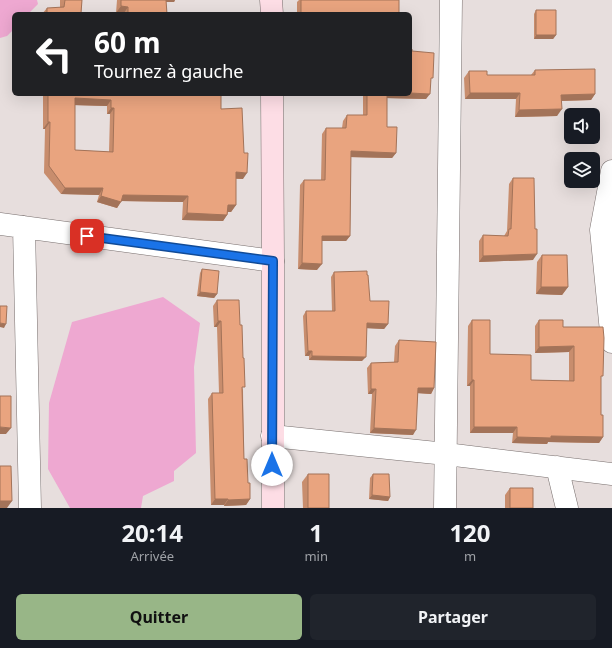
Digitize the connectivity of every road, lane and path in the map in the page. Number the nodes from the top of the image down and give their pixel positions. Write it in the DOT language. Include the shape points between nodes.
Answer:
graph roads {
  1 [pos="272,0"];
  2 [pos="451,0"];
  3 [pos="272,12"];
  4 [pos="272,96"];
  5 [pos="612,171"];
  6 [pos="0,224"];
  7 [pos="24,227"];
  8 [pos="273,261"];
  9 [pos="612,342"];
  10 [pos="272,436"];
  11 [pos="446,454"];
  12 [pos="557,467"];
  13 [pos="612,474"];
  14 [pos="30,508"];
  15 [pos="273,508"];
  16 [pos="446,508"];
  17 [pos="567,508"];
  1 -- 3 [label="main road"];
  2 -- 11 [label="street"];
  4 -- 8 [label="main road"];
  5 -- 9 [label="street" via="601,230"];
  6 -- 7 [label="street"];
  7 -- 8 [label="street"];
  7 -- 14 [label="street"];
  8 -- 10 [label="main road"];
  10 -- 11 [label="street"];
  10 -- 15 [label="main road"];
  11 -- 12 [label="street"];
  11 -- 16 [label="street"];
  12 -- 13 [label="street"];
  12 -- 17 [label="street"];
}
